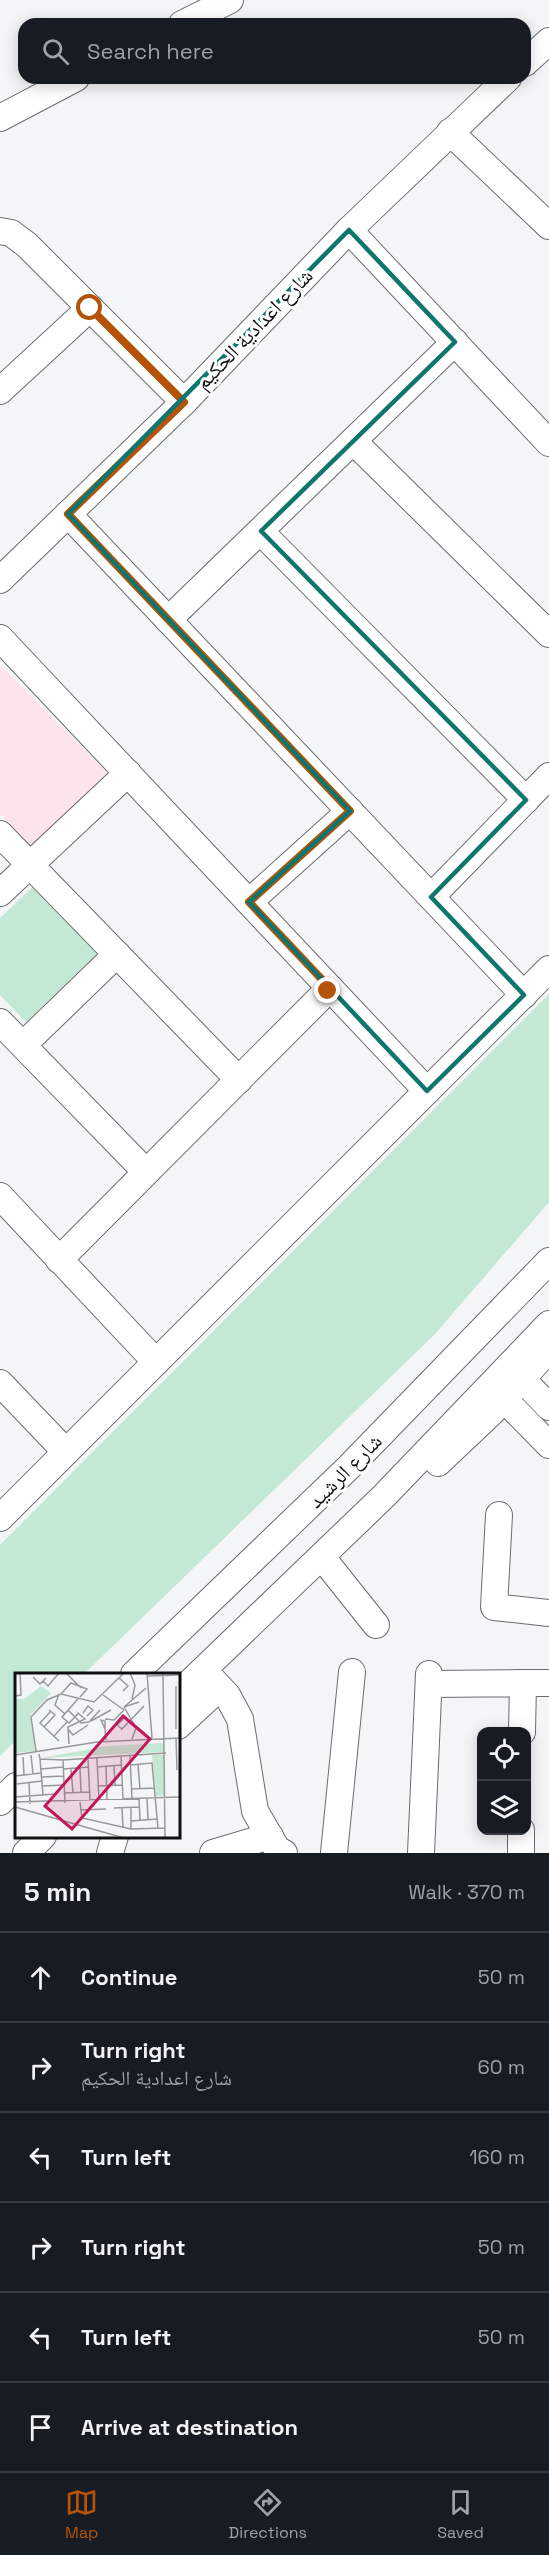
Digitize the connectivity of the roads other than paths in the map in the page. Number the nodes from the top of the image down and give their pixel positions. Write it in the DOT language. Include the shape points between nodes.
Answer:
graph roads {
  1 [pos="230,0"];
  2 [pos="194,18"];
  3 [pos="549,40"];
  4 [pos="531,57"];
  5 [pos="65,84"];
  6 [pos="502,84"];
  7 [pos="0,118"];
  8 [pos="450,132"];
  9 [pos="549,226"];
  10 [pos="349,230"];
  11 [pos="0,231"];
  12 [pos="90,308"];
  13 [pos="455,342"];
  14 [pos="0,391"];
  15 [pos="184,402"];
  16 [pos="548,440"];
  17 [pos="353,441"];
  18 [pos="68,514"];
  19 [pos="261,532"];
  20 [pos="0,580"];
  21 [pos="168,620"];
  22 [pos="549,634"];
  23 [pos="0,638"];
  24 [pos="128,773"];
  25 [pos="549,776"];
  26 [pos="526,800"];
  27 [pos="350,811"];
  28 [pos="0,834"];
  29 [pos="30,865"];
  30 [pos="0,893"];
  31 [pos="431,897"];
  32 [pos="249,902"];
  33 [pos="117,954"];
  34 [pos="549,969"];
  35 [pos="330,988"];
  36 [pos="524,995"];
  37 [pos="0,1022"];
  38 [pos="23,1045"];
  39 [pos="239,1080"];
  40 [pos="427,1091"];
  41 [pos="146,1172"];
  42 [pos="0,1196"];
  43 [pos="59,1260"];
  44 [pos="549,1261"];
  45 [pos="549,1324"];
  46 [pos="549,1349"];
  47 [pos="156,1362"];
  48 [pos="522,1379"];
  49 [pos="0,1383"];
  50 [pos="504,1399"];
  51 [pos="549,1407"];
  52 [pos="549,1445"];
  53 [pos="66,1452"];
  54 [pos="499,1515"];
  55 [pos="0,1518"];
  56 [pos="328,1566"];
  57 [pos="549,1613"];
  58 [pos="376,1625"];
  59 [pos="352,1672"];
  60 [pos="135,1673"];
  61 [pos="214,1683"];
  62 [pos="523,1683"];
  63 [pos="549,1683"];
  64 [pos="180,1692"];
  65 [pos="180,1706"];
  66 [pos="180,1724"];
  67 [pos="522,1727"];
  68 [pos="15,1787"];
  69 [pos="0,1802"];
  70 [pos="521,1835"];
  71 [pos="28,1838"];
  72 [pos="41,1838"];
  73 [pos="62,1838"];
  74 [pos="114,1838"];
  75 [pos="277,1844"];
  76 [pos="13,1853"];
  77 [pos="26,1853"];
  78 [pos="47,1853"];
  79 [pos="110,1853"];
  80 [pos="213,1853"];
  81 [pos="334,1853"];
  82 [pos="421,1853"];
  83 [pos="521,1853"];
  1 -- 2 [label="street"];
  3 -- 4 [label="street"];
  5 -- 7 [label="street"];
  6 -- 8 [label="street, شارع اعدادية الحكيم"];
  8 -- 9 [label="street"];
  8 -- 10 [label="street, شارع اعدادية الحكيم"];
  10 -- 13 [label="street"];
  10 -- 15 [label="street, شارع اعدادية الحكيم"];
  11 -- 12 [label="street" via="27,244"];
  12 -- 14 [label="street"];
  12 -- 15 [label="street"];
  13 -- 16 [label="street"];
  13 -- 17 [label="street"];
  15 -- 18 [label="street, شارع اعدادية الحكيم"];
  17 -- 19 [label="street"];
  17 -- 22 [label="street"];
  18 -- 20 [label="street, شارع اعدادية الحكيم"];
  18 -- 21 [label="street"];
  19 -- 21 [label="street"];
  19 -- 26 [label="street"];
  21 -- 27 [label="street"];
  23 -- 24 [label="street"];
  24 -- 29 [label="street"];
  24 -- 32 [label="street"];
  25 -- 26 [label="street"];
  26 -- 31 [label="street"];
  27 -- 31 [label="street"];
  27 -- 32 [label="street"];
  28 -- 29 [label="street"];
  29 -- 30 [label="street"];
  29 -- 33 [label="street"];
  31 -- 36 [label="street"];
  32 -- 35 [label="street"];
  33 -- 38 [label="street"];
  33 -- 39 [label="street"];
  34 -- 36 [label="street"];
  35 -- 39 [label="street"];
  35 -- 40 [label="street"];
  36 -- 40 [label="street"];
  37 -- 38 [label="street"];
  38 -- 41 [label="street"];
  39 -- 41 [label="street"];
  40 -- 47 [label="street"];
  41 -- 43 [label="street"];
  42 -- 43 [label="street"];
  43 -- 47 [label="street"];
  44 -- 60 [label="street, شارع الرشيد" via="349,1467"];
  45 -- 64 [label="street, شارع الرشيد" via="384,1496"];
  46 -- 48 [label="street"];
  47 -- 53 [label="street"];
  48 -- 50 [label="street"];
  48 -- 51 [label="street"];
  49 -- 53 [label="street"];
  50 -- 52 [label="street"];
  50 -- 56 [label="street"];
  53 -- 55 [label="street"];
  54 -- 57 [label="street" via="494,1607"];
  56 -- 58 [label="street"];
  56 -- 61 [label="street"];
  59 -- 81 [label="street"];
  61 -- 65 [label="street"];
  61 -- 66 [label="street"];
  61 -- 75 [label="street" via="227,1695 240,1719 255,1811"];
  62 -- 63 [label="street"];
  62 -- 67 [label="street"];
  62 -- 82 [label="street" via="429,1679"];
  68 -- 69 [label="street"];
  70 -- 83 [label="street"];
  71 -- 76 [label="street"];
  72 -- 77 [label="street"];
  73 -- 78 [label="street"];
  74 -- 79 [label="street"];
  75 -- 80 [label="street"];
}
